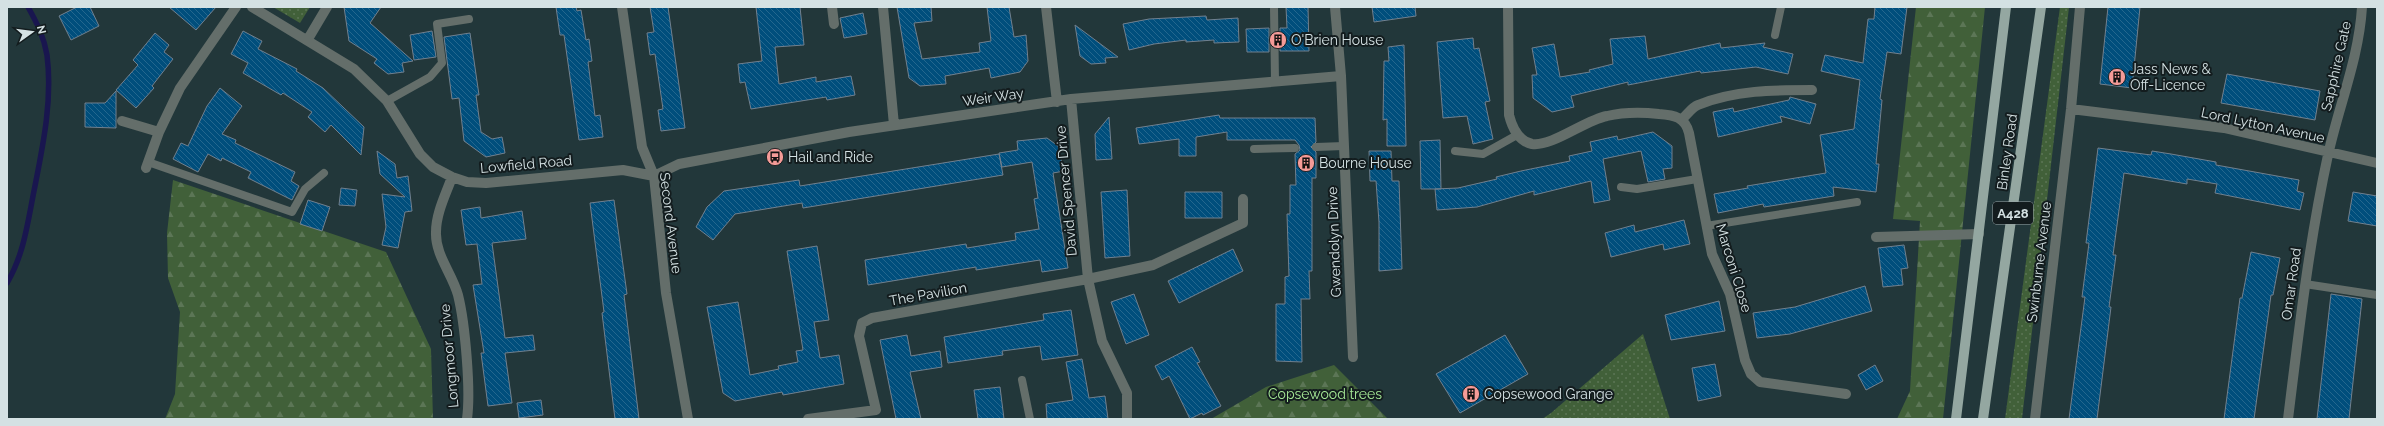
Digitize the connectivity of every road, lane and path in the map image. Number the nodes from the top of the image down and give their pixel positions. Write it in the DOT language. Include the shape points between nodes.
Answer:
graph roads {
  1 [pos="236,7"];
  2 [pos="252,7"];
  3 [pos="327,7"];
  4 [pos="622,7"];
  5 [pos="832,7"];
  6 [pos="883,7"];
  7 [pos="1046,7"];
  8 [pos="1274,7"];
  9 [pos="1335,7"];
  10 [pos="1508,7"];
  11 [pos="1781,7"];
  12 [pos="2006,7"];
  13 [pos="2041,7"];
  14 [pos="2080,7"];
  15 [pos="2362,7"];
  16 [pos="469,20"];
  17 [pos="834,24"];
  18 [pos="1775,35"];
  19 [pos="308,39"];
  20 [pos="1341,76"];
  21 [pos="1275,82"];
  22 [pos="1812,90"];
  23 [pos="1071,100"];
  24 [pos="387,101"];
  25 [pos="1057,102"];
  26 [pos="2071,109"];
  27 [pos="1682,119"];
  28 [pos="122,120"];
  29 [pos="894,125"];
  30 [pos="159,132"];
  31 [pos="1517,135"];
  32 [pos="1344,146"];
  33 [pos="1316,147"];
  34 [pos="1295,148"];
  35 [pos="1254,149"];
  36 [pos="1455,151"];
  37 [pos="2329,153"];
  38 [pos="2377,163"];
  39 [pos="147,165"];
  40 [pos="324,173"];
  41 [pos="654,176"];
  42 [pos="452,177"];
  43 [pos="1697,178"];
  44 [pos="1621,187"];
  45 [pos="1243,199"];
  46 [pos="1857,202"];
  47 [pos="1706,226"];
  48 [pos="1979,234"];
  49 [pos="1876,237"];
  50 [pos="1088,279"];
  51 [pos="2304,284"];
  52 [pos="2377,295"];
  53 [pos="1353,357"];
  54 [pos="1022,380"];
  55 [pos="1846,394"];
  56 [pos="877,415"];
  57 [pos="467,419"];
  58 [pos="688,419"];
  59 [pos="808,419"];
  60 [pos="1030,419"];
  61 [pos="1127,419"];
  62 [pos="1956,419"];
  63 [pos="1983,419"];
  64 [pos="2035,419"];
  65 [pos="2288,419"];
  1 -- 30 [label="street" via="180,88"];
  2 -- 19 [label="street, Lowfield Road"];
  3 -- 19 [label="street"];
  4 -- 41 [label="street, Second Avenue" via="642,147"];
  5 -- 17 [label="street"];
  6 -- 29 [label="street"];
  7 -- 25 [label="street"];
  8 -- 21 [label="lane"];
  9 -- 20 [label="street, Gwendolyn Drive"];
  10 -- 31 [label="street" via="1509,114 1511,126"];
  11 -- 18 [label="lane"];
  12 -- 48 [label="main road, Binley Road / A428"];
  13 -- 63 [label="main road, Binley Road / A428"];
  14 -- 26 [label="street, Swinburne Avenue"];
  15 -- 37 [label="street, Sapphire Gate" via="2351,77"];
  16 -- 24 [label="lane" via="437,24 442,63 430,77"];
  19 -- 24 [label="street, Lowfield Road" via="354,69"];
  20 -- 21 [label="street, Weir Way"];
  20 -- 32 [label="street, Gwendolyn Drive"];
  21 -- 23 [label="street, Weir Way"];
  22 -- 27 [label="street" via="1763,90 1727,96 1696,105"];
  23 -- 25 [label="street, Weir Way"];
  23 -- 50 [label="street, David Spencer Drive"];
  24 -- 42 [label="street, Lowfield Road" via="420,154 433,166"];
  25 -- 29 [label="street, Weir Way"];
  26 -- 37 [label="street, Lord Lytton Avenue" via="2224,128"];
  26 -- 64 [label="street, Swinburne Avenue"];
  27 -- 31 [label="street" via="1673,115 1635,112 1590,121 1545,142 1532,144"];
  27 -- 43 [label="street, Marconi Close" via="1690,133"];
  28 -- 30 [label="street"];
  29 -- 41 [label="street, Weir Way" via="679,164"];
  30 -- 39 [label="street"];
  31 -- 36 [label="lane" via="1483,154"];
  32 -- 33 [label="lane"];
  32 -- 53 [label="street, Gwendolyn Drive"];
  34 -- 35 [label="lane"];
  37 -- 38 [label="street, Lord Lytton Avenue"];
  37 -- 51 [label="street, Omar Road"];
  39 -- 40 [label="lane" via="292,212 306,189"];
  41 -- 42 [label="street, Lowfield Road" via="623,170 486,183 467,182"];
  41 -- 58 [label="street, Second Avenue" via="655,206 666,293"];
  42 -- 57 [label="street, Longmoor Drive" via="439,214 436,232 437,246 458,295 467,382"];
  43 -- 44 [label="lane" via="1637,189"];
  43 -- 47 [label="street, Marconi Close"];
  45 -- 50 [label="street" via="1243,223 1153,265"];
  46 -- 47 [label="lane"];
  47 -- 55 [label="street, Marconi Close" via="1712,254 1730,294 1741,345 1751,374 1760,382"];
  48 -- 49 [label="street"];
  48 -- 62 [label="main road, Binley Road / A428"];
  50 -- 56 [label="street, The Pavilion" via="872,318 862,323 859,336"];
  50 -- 61 [label="street, David Spencer Drive" via="1102,341 1127,393"];
  51 -- 52 [label="lane"];
  51 -- 65 [label="street, Omar Road"];
  54 -- 60 [label="lane"];
  56 -- 59 [label="street, The Pavilion"];
}
